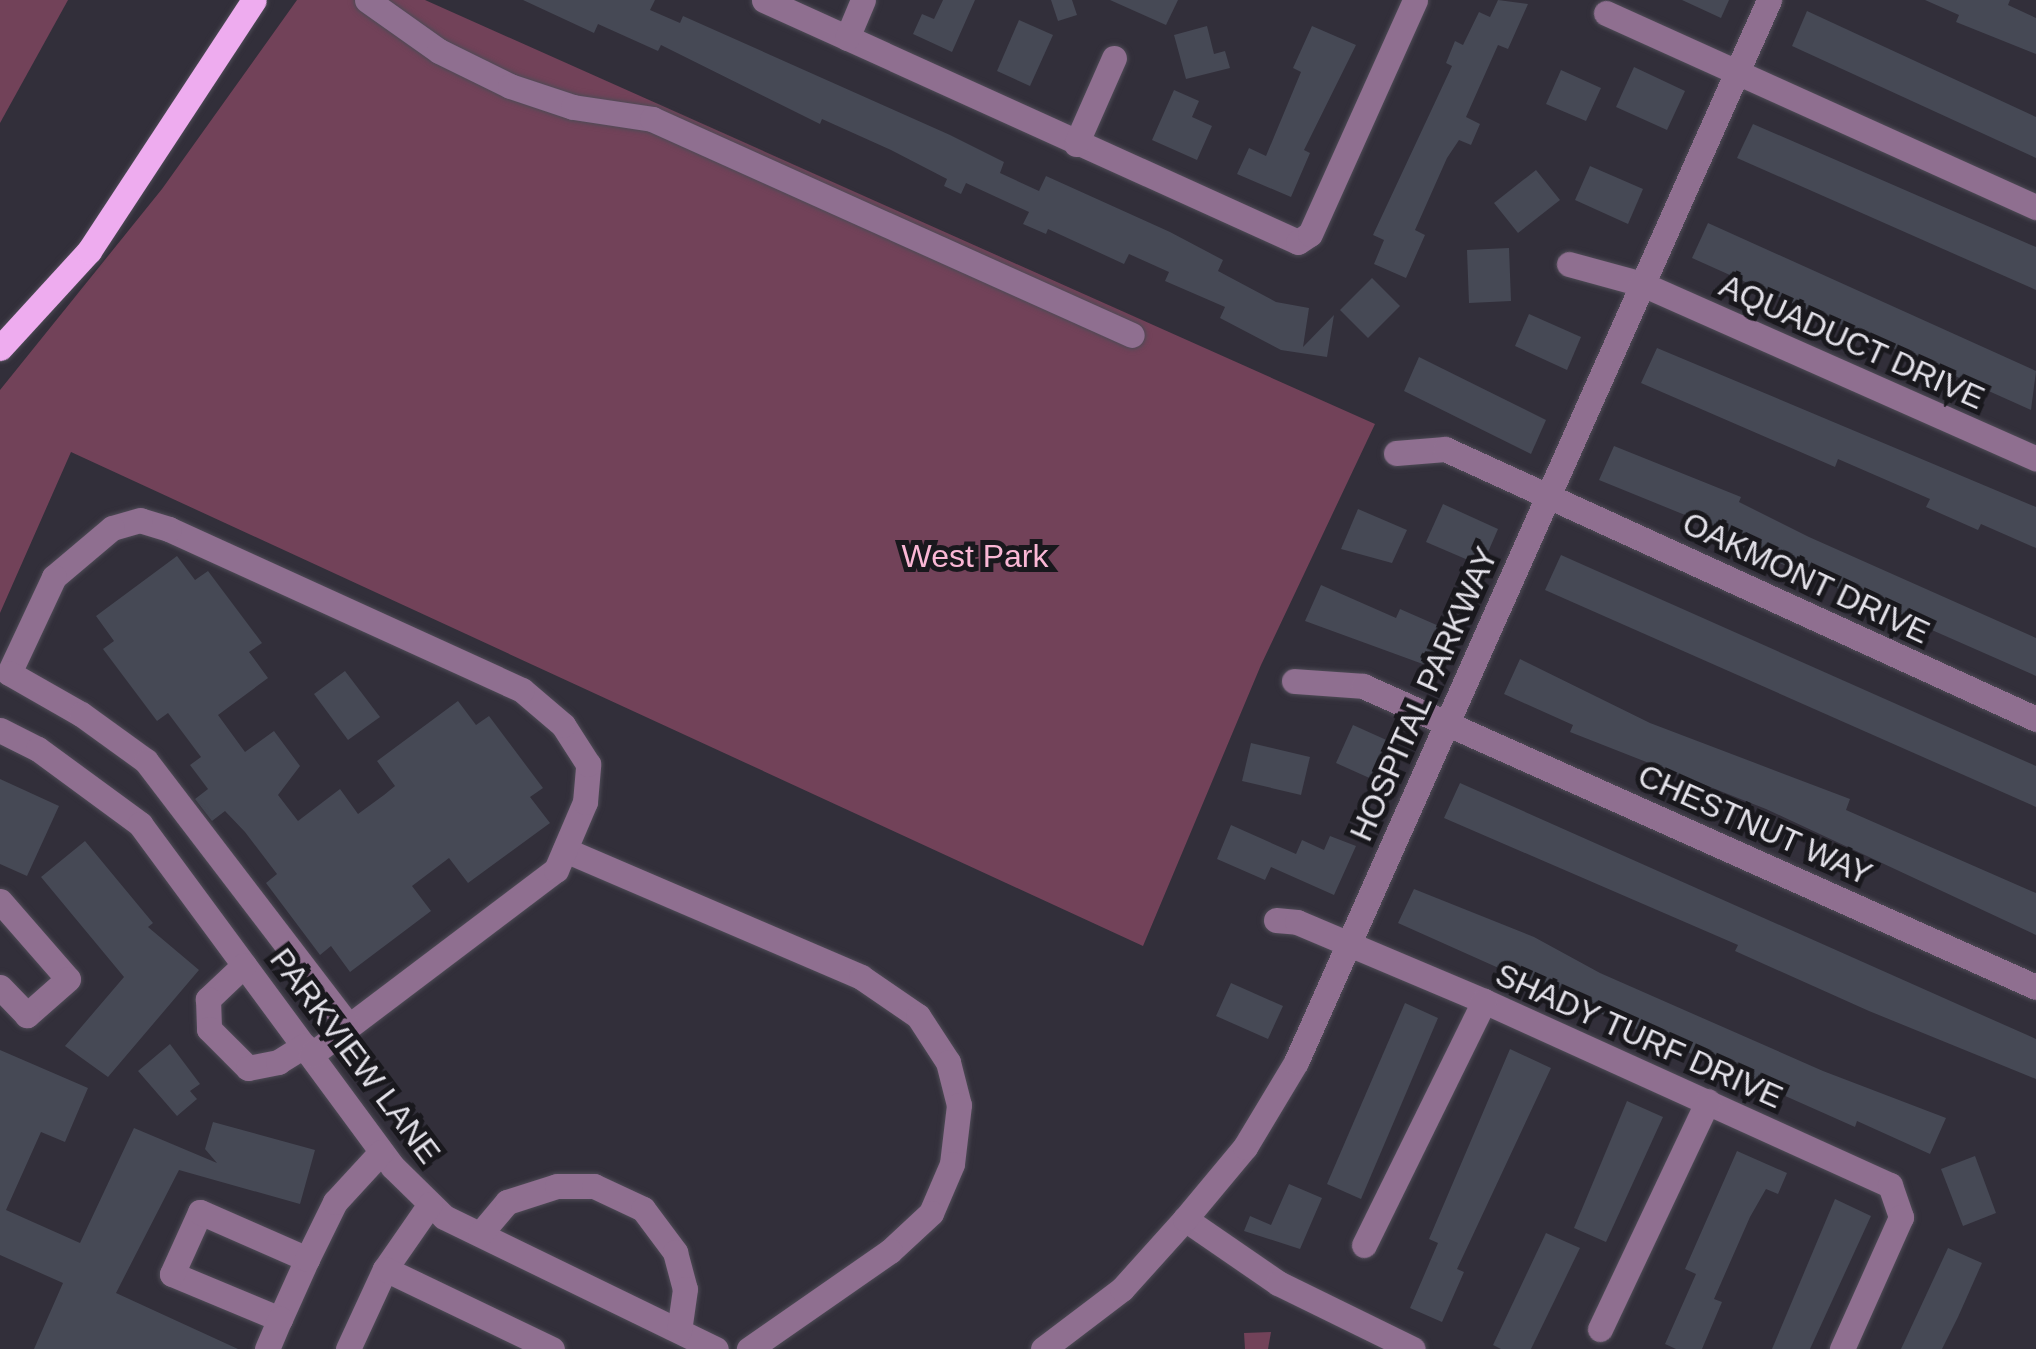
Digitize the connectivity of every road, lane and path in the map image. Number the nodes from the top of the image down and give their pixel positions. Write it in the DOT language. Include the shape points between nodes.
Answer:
graph roads {
  1 [pos="254,0"];
  2 [pos="368,0"];
  3 [pos="764,0"];
  4 [pos="863,0"];
  5 [pos="1416,0"];
  6 [pos="1769,0"];
  7 [pos="1606,14"];
  8 [pos="846,38"];
  9 [pos="1114,58"];
  10 [pos="1737,72"];
  11 [pos="1076,144"];
  12 [pos="2036,207"];
  13 [pos="1569,264"];
  14 [pos="1642,284"];
  15 [pos="1132,335"];
  16 [pos="0,348"];
  17 [pos="1396,453"];
  18 [pos="2036,460"];
  19 [pos="1548,495"];
  20 [pos="1294,681"];
  21 [pos="4,682"];
  22 [pos="2036,720"];
  23 [pos="1448,721"];
  24 [pos="0,730"];
  25 [pos="564,850"];
  26 [pos="0,901"];
  27 [pos="1276,920"];
  28 [pos="1348,943"];
  29 [pos="244,965"];
  30 [pos="0,987"];
  31 [pos="2036,987"];
  32 [pos="1484,1002"];
  33 [pos="346,1023"];
  34 [pos="307,1051"];
  35 [pos="1708,1101"];
  36 [pos="381,1152"];
  37 [pos="430,1204"];
  38 [pos="1185,1219"];
  39 [pos="480,1234"];
  40 [pos="1364,1245"];
  41 [pos="307,1259"];
  42 [pos="385,1269"];
  43 [pos="280,1320"];
  44 [pos="1600,1329"];
  45 [pos="678,1331"];
  46 [pos="1398,1346"];
  47 [pos="267,1349"];
  48 [pos="348,1349"];
  49 [pos="552,1349"];
  50 [pos="716,1349"];
  51 [pos="749,1349"];
  52 [pos="1043,1349"];
  53 [pos="1842,1349"];
  1 -- 16 [label="main road" via="88,251"];
  2 -- 15 [label="street" via="439,51 510,86 573,106 652,119"];
  3 -- 8 [label="street"];
  4 -- 8 [label="street"];
  5 -- 11 [label="street" via="1304,240 1288,240"];
  6 -- 10 [label="street, HOSPITAL PARKWAY"];
  7 -- 10 [label="street"];
  8 -- 11 [label="street"];
  9 -- 11 [label="street"];
  10 -- 12 [label="street"];
  10 -- 14 [label="street, HOSPITAL PARKWAY"];
  13 -- 14 [label="street, AQUADUCT DRIVE"];
  14 -- 18 [label="street, AQUADUCT DRIVE"];
  14 -- 19 [label="street, HOSPITAL PARKWAY"];
  17 -- 19 [label="street, OAKMONT DRIVE" via="1445,449"];
  19 -- 22 [label="street, OAKMONT DRIVE"];
  19 -- 23 [label="street, HOSPITAL PARKWAY"];
  20 -- 23 [label="street, CHESTNUT WAY" via="1363,686"];
  21 -- 25 [label="street" via="54,578 112,528 140,520 169,528 522,690 563,725 588,764 586,802"];
  21 -- 33 [label="street" via="146,762"];
  23 -- 28 [label="street, HOSPITAL PARKWAY"];
  23 -- 31 [label="street, CHESTNUT WAY"];
  24 -- 29 [label="street, PARKVIEW LANE" via="38,749 140,824"];
  25 -- 33 [label="street" via="556,870 534,888"];
  25 -- 51 [label="street" via="861,977 918,1016 948,1062 958,1104 952,1164 931,1213 890,1251"];
  26 -- 30 [label="street" via="68,978 27,1014"];
  27 -- 28 [label="street, SHADY TURF DRIVE"];
  28 -- 32 [label="street, SHADY TURF DRIVE"];
  28 -- 38 [label="street, HOSPITAL PARKWAY" via="1286,1079 1245,1147"];
  29 -- 34 [label="street, PARKVIEW LANE"];
  29 -- 34 [label="street" via="208,998 209,1029 248,1068"];
  32 -- 35 [label="street, SHADY TURF DRIVE"];
  32 -- 40 [label="street"];
  33 -- 34 [label="street"];
  34 -- 36 [label="street, PARKVIEW LANE"];
  35 -- 44 [label="street"];
  35 -- 53 [label="street, SHADY TURF DRIVE" via="1890,1185 1898,1195 1901,1217"];
  36 -- 37 [label="street, PARKVIEW LANE"];
  36 -- 41 [label="street" via="344,1190"];
  37 -- 39 [label="street, PARKVIEW LANE"];
  37 -- 42 [label="street"];
  38 -- 46 [label="street" via="1278,1284"];
  38 -- 52 [label="street, HOSPITAL PARKWAY" via="1122,1288"];
  39 -- 45 [label="street, PARKVIEW LANE"];
  39 -- 45 [label="street" via="507,1202 558,1186 594,1186 642,1209 674,1252 684,1289"];
  41 -- 43 [label="street"];
  41 -- 43 [label="street" via="200,1212 172,1274"];
  42 -- 48 [label="street"];
  42 -- 49 [label="street"];
  43 -- 47 [label="street"];
  45 -- 50 [label="street, PARKVIEW LANE"];
}
